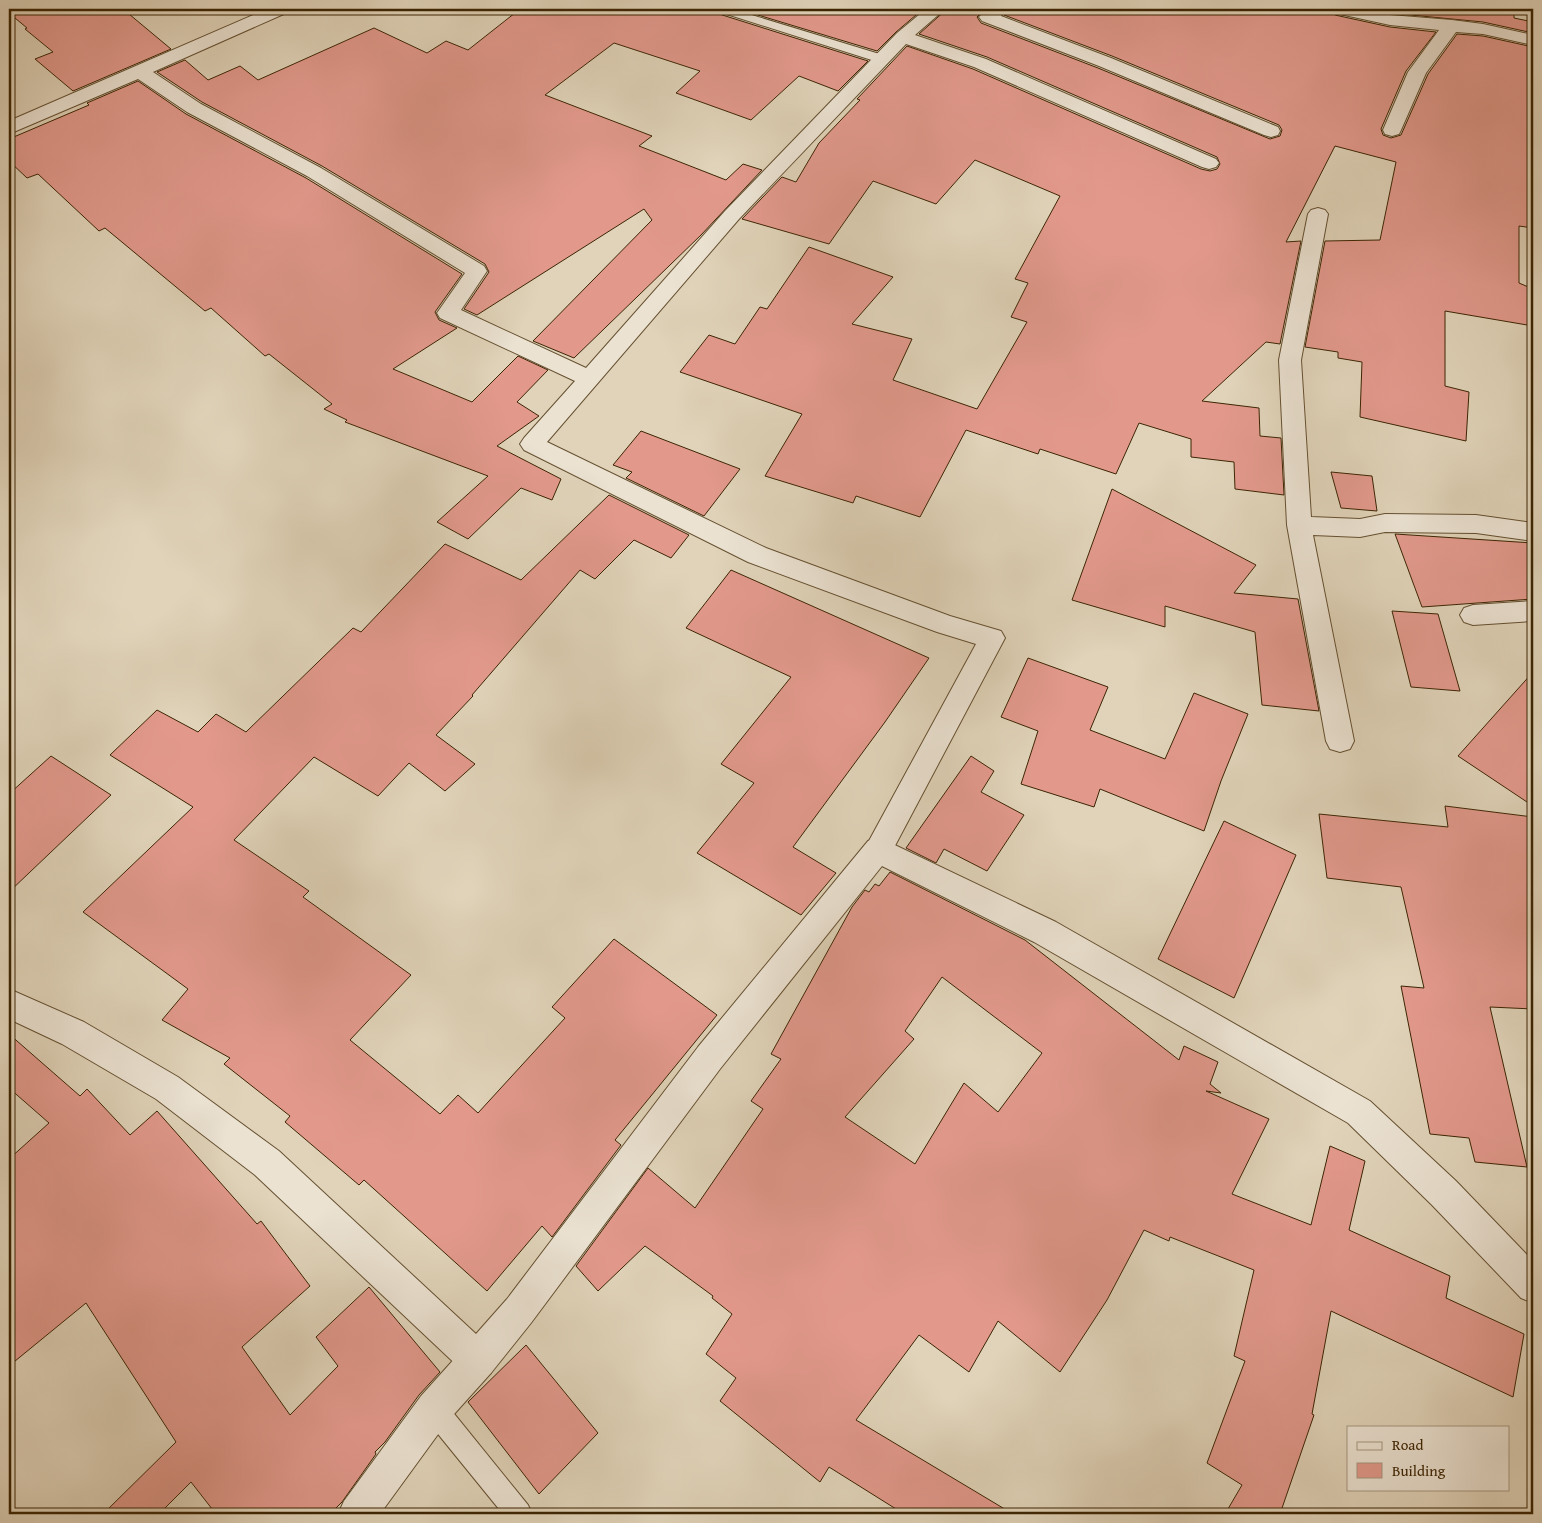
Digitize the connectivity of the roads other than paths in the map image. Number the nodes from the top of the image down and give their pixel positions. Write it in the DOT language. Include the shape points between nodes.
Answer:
graph roads {
  1 [pos="280,9"];
  2 [pos="722,9"];
  3 [pos="989,9"];
  4 [pos="1341,9"];
  5 [pos="931,10"];
  6 [pos="1430,16"];
  7 [pos="1452,25"];
  8 [pos="903,36"];
  9 [pos="1533,40"];
  10 [pos="882,59"];
  11 [pos="139,71"];
  12 [pos="9,128"];
  13 [pos="1392,130"];
  14 [pos="1271,132"];
  15 [pos="1209,163"];
  16 [pos="1318,214"];
  17 [pos="588,378"];
  18 [pos="1299,525"];
  19 [pos="1533,532"];
  20 [pos="1533,611"];
  21 [pos="1473,615"];
  22 [pos="1340,741"];
  23 [pos="878,850"];
  24 [pos="9,1004"];
  25 [pos="1533,1286"];
  26 [pos="478,1360"];
  27 [pos="434,1409"];
  28 [pos="357,1514"];
  29 [pos="519,1514"];
  1 -- 11 [label="street"];
  2 -- 10 [label="lane"];
  3 -- 14 [label="street" via="996,11 988,17"];
  4 -- 6 [label="street" via="1390,20"];
  5 -- 8 [label="street"];
  6 -- 7 [label="street"];
  7 -- 9 [label="street"];
  7 -- 13 [label="street" via="1416,72"];
  8 -- 10 [label="street"];
  8 -- 15 [label="street" via="980,63"];
  10 -- 17 [label="street" via="732,215"];
  11 -- 12 [label="street"];
  11 -- 17 [label="street" via="194,108 314,172 477,271 448,313"];
  16 -- 18 [label="street" via="1290,360"];
  17 -- 23 [label="street" via="532,444 756,555 946,626 992,638"];
  18 -- 19 [label="street" via="1360,528 1385,523 1476,524"];
  18 -- 22 [label="street"];
  20 -- 21 [label="street"];
  23 -- 25 [label="street" via="1045,932 1359,1112 1444,1193"];
  23 -- 26 [label="street" via="709,1058 519,1311"];
  24 -- 26 [label="street" via="73,1033 168,1088 267,1163"];
  26 -- 27 [label="street"];
  27 -- 28 [label="street"];
  27 -- 29 [label="lane"];
}
